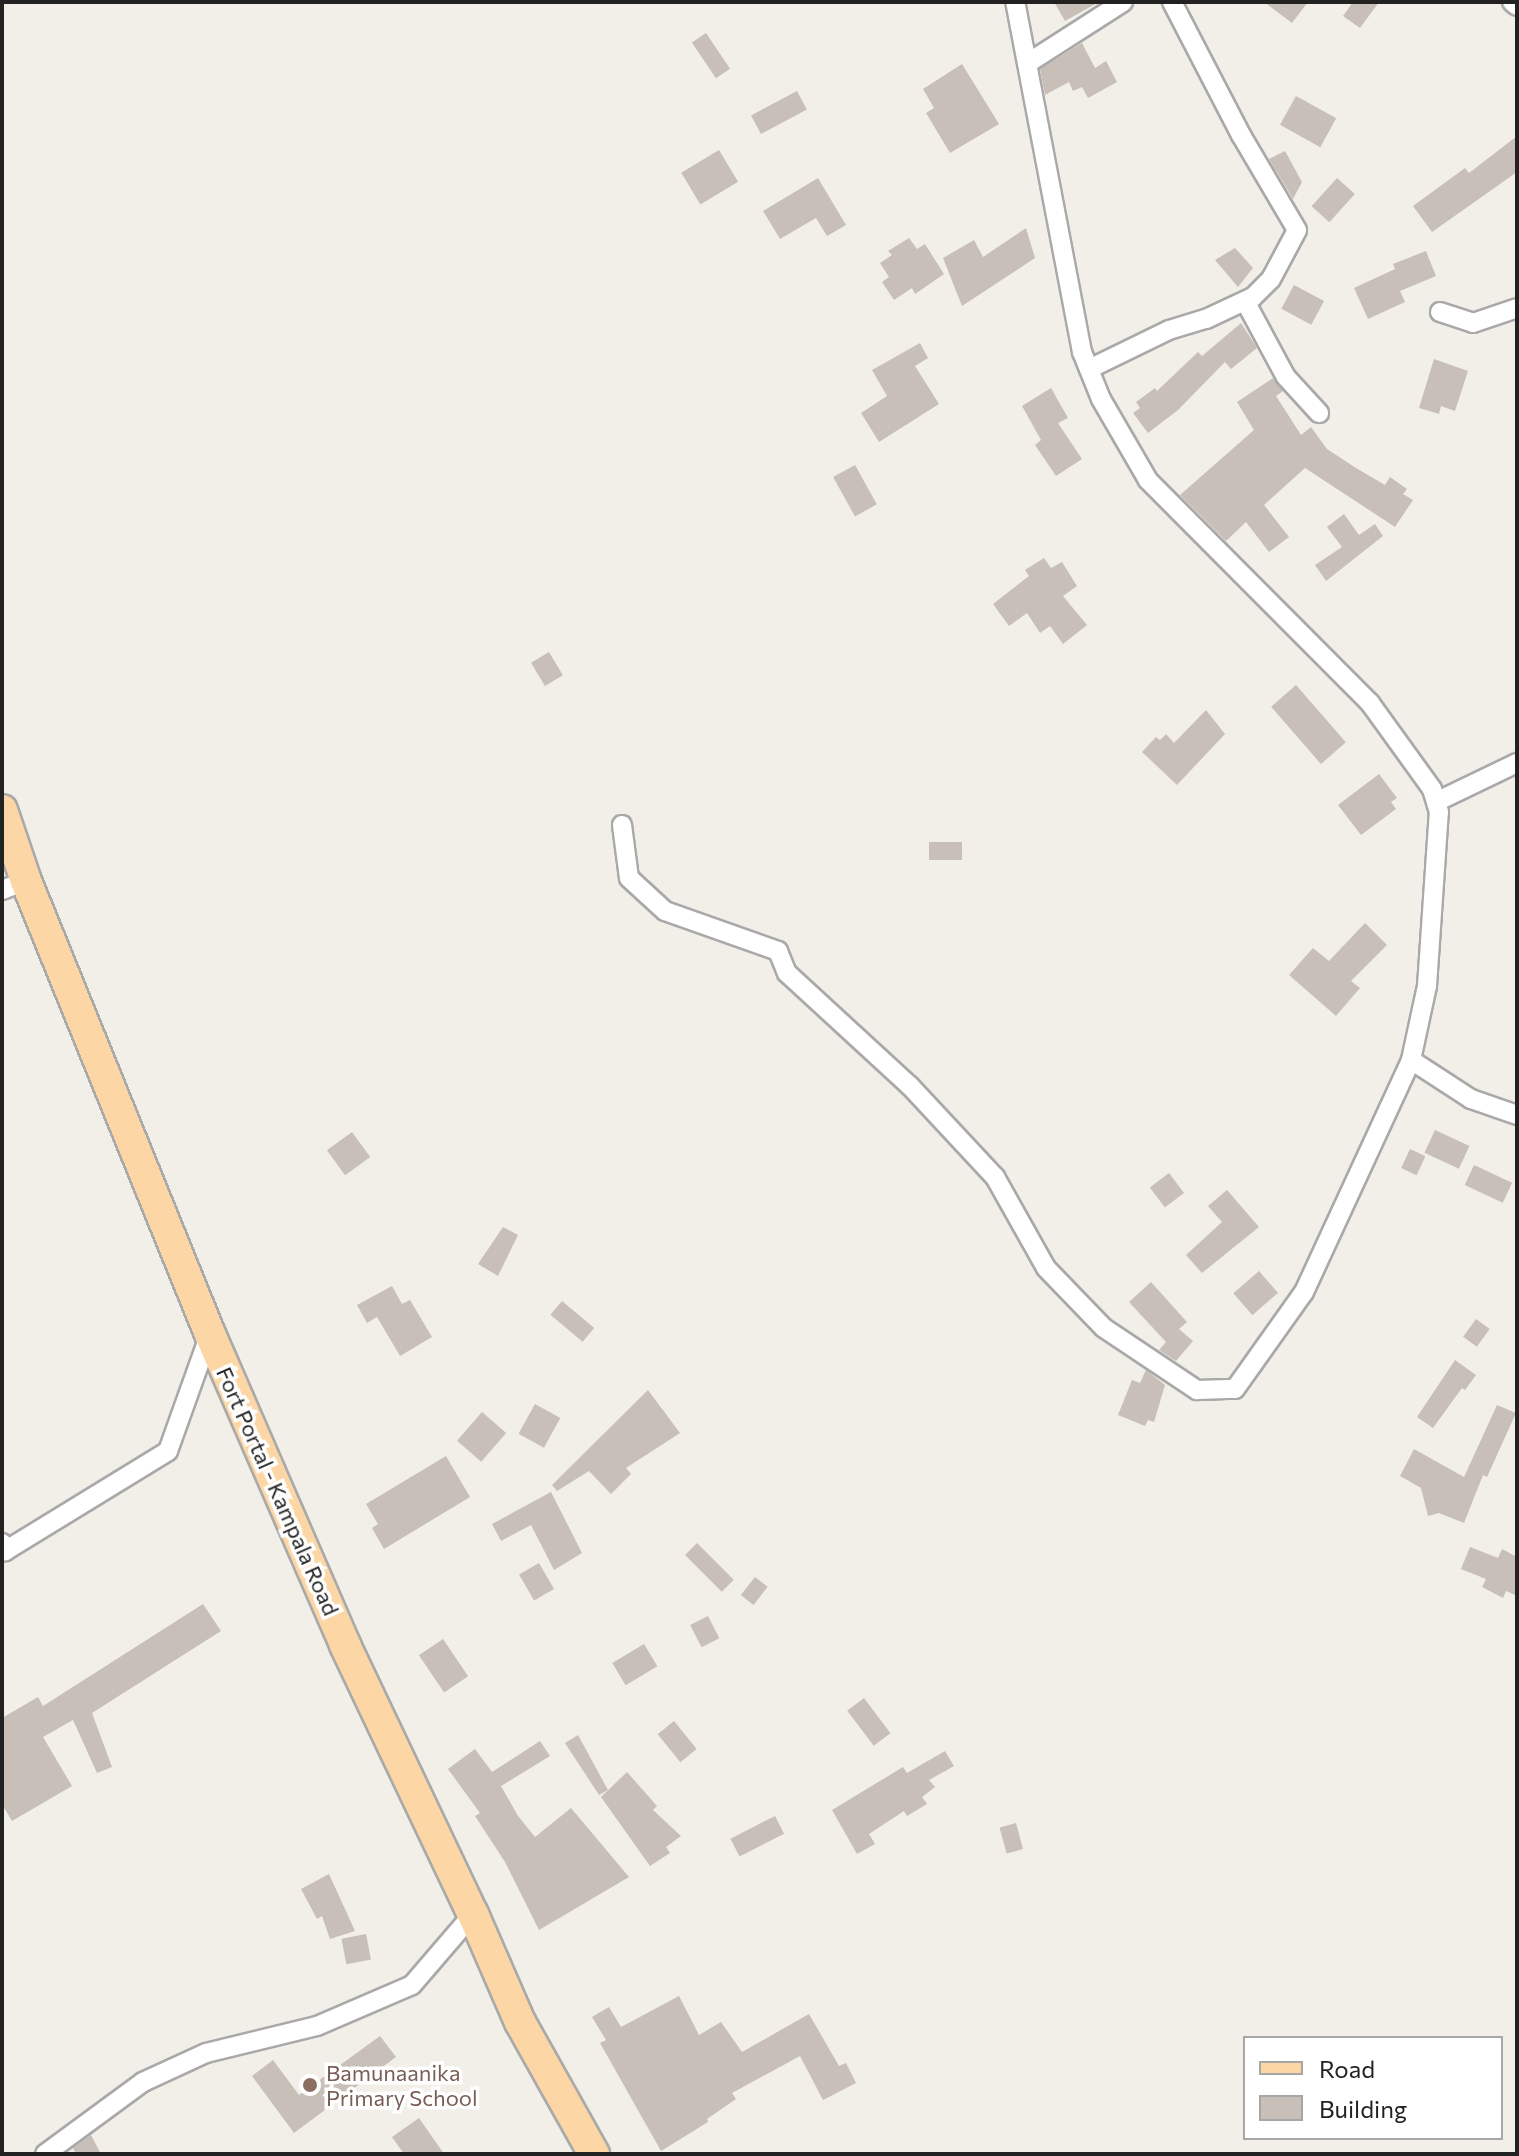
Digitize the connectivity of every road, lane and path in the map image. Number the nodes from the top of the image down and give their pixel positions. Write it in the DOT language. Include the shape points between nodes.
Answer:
graph roads {
  1 [pos="1015,2"];
  2 [pos="1123,2"];
  3 [pos="1172,2"];
  4 [pos="1512,2"];
  5 [pos="1517,6"];
  6 [pos="1028,63"];
  7 [pos="1245,301"];
  8 [pos="1517,308"];
  9 [pos="1440,312"];
  10 [pos="1089,369"];
  11 [pos="1319,413"];
  12 [pos="1517,763"];
  13 [pos="1438,801"];
  14 [pos="2,810"];
  15 [pos="622,825"];
  16 [pos="14,886"];
  17 [pos="1411,1060"];
  18 [pos="1517,1115"];
  19 [pos="210,1334"];
  20 [pos="2,1543"];
  21 [pos="473,1914"];
  22 [pos="45,2154"];
  23 [pos="594,2154"];
  1 -- 6 [label="street"];
  2 -- 6 [label="street"];
  3 -- 7 [label="street" via="1297,230 1271,279"];
  4 -- 5 [label="street"];
  6 -- 10 [label="street"];
  7 -- 10 [label="street"];
  7 -- 11 [label="street" via="1286,377"];
  8 -- 9 [label="street" via="1473,323"];
  10 -- 13 [label="street" via="1148,480 1370,703"];
  12 -- 13 [label="street"];
  13 -- 17 [label="street" via="1427,986"];
  14 -- 16 [label="main road, Fort Portal - Kampala Road"];
  15 -- 17 [label="street" via="629,878 665,911 778,951 787,973 910,1086 995,1177 1046,1268 1104,1328 1197,1390 1235,1389 1304,1292"];
  16 -- 19 [label="main road, Fort Portal - Kampala Road"];
  17 -- 18 [label="street" via="1471,1099"];
  19 -- 20 [label="street" via="168,1451 5,1551"];
  19 -- 21 [label="main road, Fort Portal - Kampala Road" via="345,1645"];
  21 -- 22 [label="street" via="412,1985 317,2026 206,2053 143,2082"];
  21 -- 23 [label="main road, Fort Portal - Kampala Road" via="520,2022"];
}
